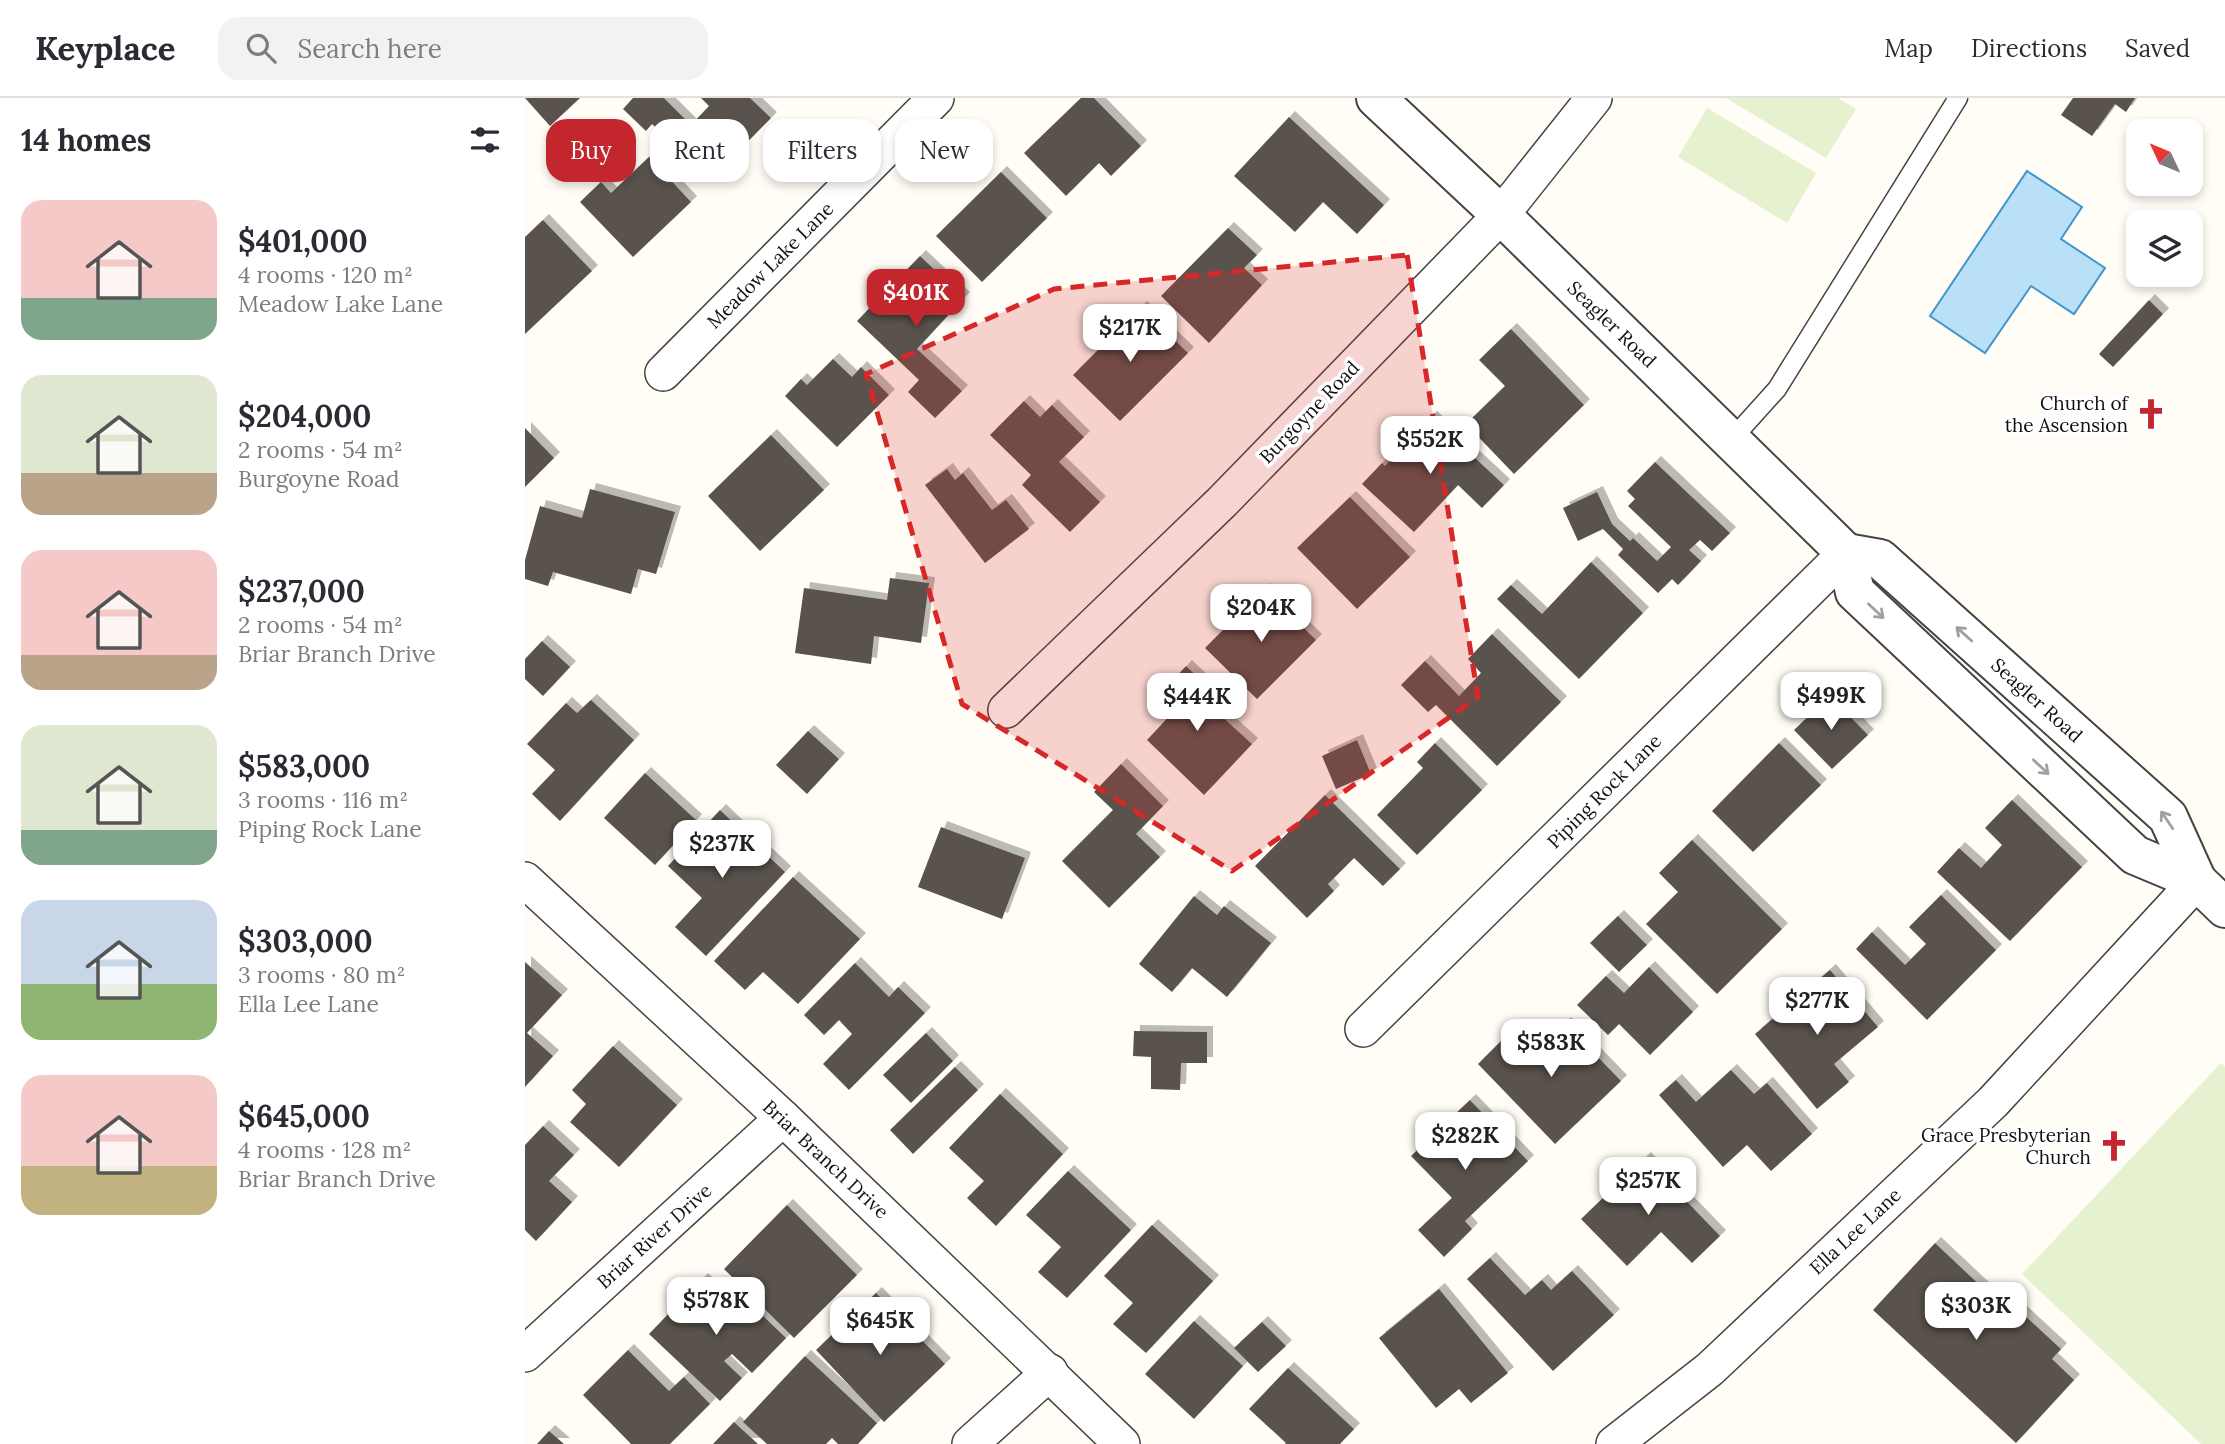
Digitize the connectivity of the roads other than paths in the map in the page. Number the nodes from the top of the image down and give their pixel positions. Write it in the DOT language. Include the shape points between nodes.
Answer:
graph roads {
  1 [pos="936,98"];
  2 [pos="1376,98"];
  3 [pos="1594,98"];
  4 [pos="1958,98"];
  5 [pos="1501,215"];
  6 [pos="663,373"];
  7 [pos="1731,440"];
  8 [pos="1846,553"];
  9 [pos="1006,710"];
  10 [pos="525,880"];
  11 [pos="2197,881"];
  12 [pos="2225,908"];
  13 [pos="1363,1029"];
  14 [pos="783,1118"];
  15 [pos="525,1354"];
  16 [pos="1050,1372"];
  17 [pos="971,1444"];
  18 [pos="1122,1444"];
  19 [pos="1614,1444"];
  1 -- 6 [label="street, Meadow Lake Lane"];
  2 -- 5 [label="street, Seagler Road"];
  3 -- 5 [label="street, Burgoyne Road"];
  4 -- 7 [label="lane" via="1777,389"];
  5 -- 7 [label="street, Seagler Road"];
  5 -- 9 [label="street, Burgoyne Road" via="1222,502"];
  7 -- 8 [label="street, Seagler Road"];
  8 -- 11 [label="street, Seagler Road, one-way" via="1855,592 2135,855"];
  11 -- 8 [label="street, Seagler Road, one-way" via="2168,817 1880,559"];
  8 -- 13 [label="street, Piping Rock Lane"];
  10 -- 14 [label="street, Briar Branch Drive"];
  11 -- 12 [label="street, Seagler Road"];
  11 -- 19 [label="street, Ella Lee Lane" via="1993,1102 1710,1368"];
  14 -- 15 [label="street, Briar River Drive"];
  14 -- 16 [label="street, Briar Branch Drive"];
  16 -- 17 [label="street"];
  16 -- 18 [label="street, Briar Branch Drive"];
}
